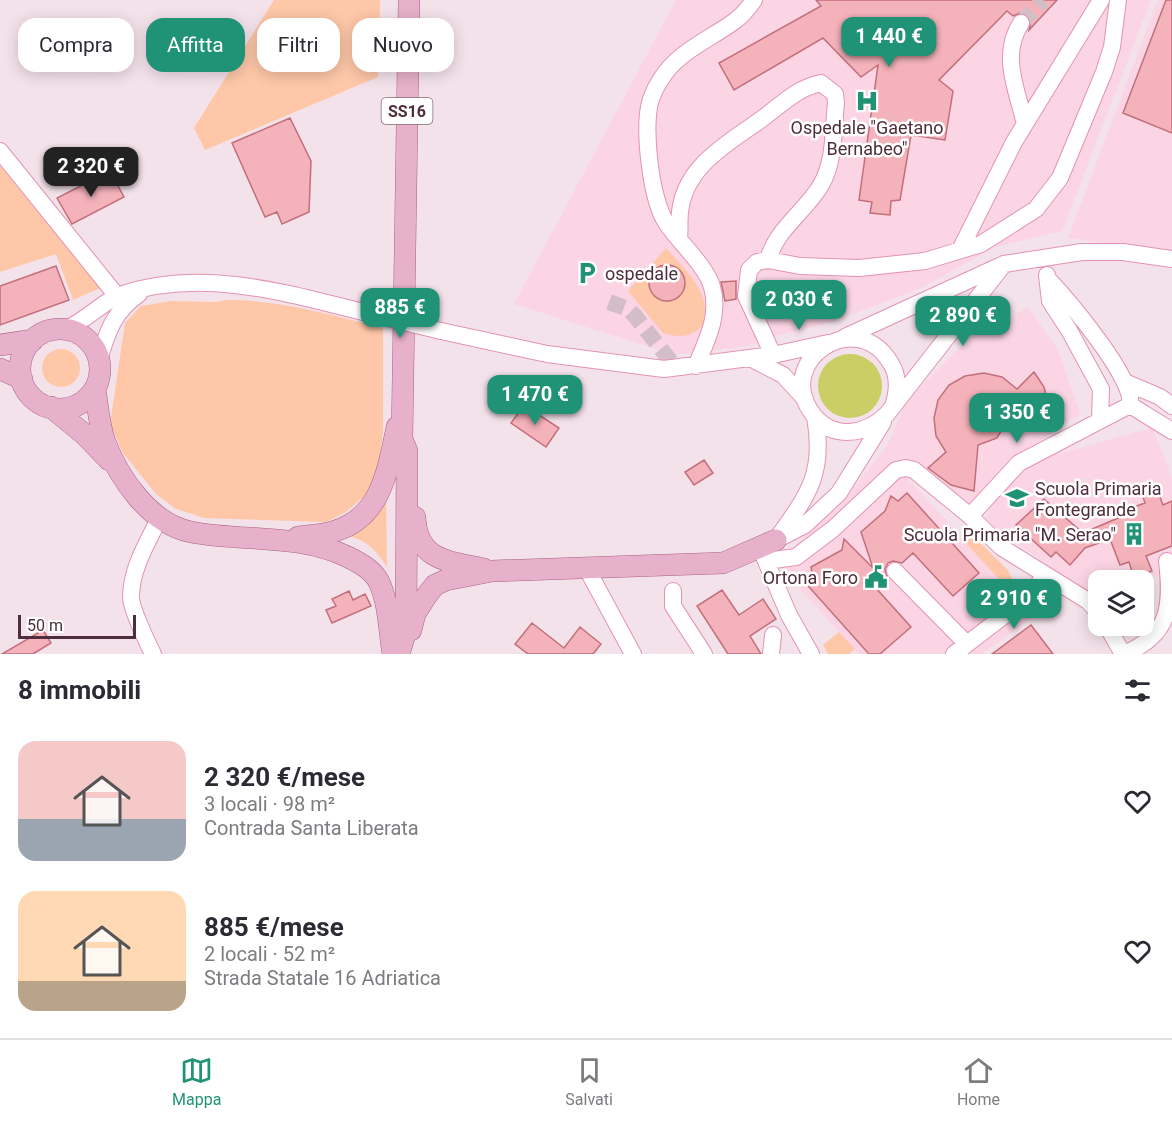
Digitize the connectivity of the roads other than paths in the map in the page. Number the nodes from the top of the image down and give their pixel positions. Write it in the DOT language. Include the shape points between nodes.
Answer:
graph roads {
  1 [pos="409,0"];
  2 [pos="754,0"];
  3 [pos="1101,0"];
  4 [pos="1118,0"];
  5 [pos="1021,23"];
  6 [pos="1025,124"];
  7 [pos="0,151"];
  8 [pos="680,240"];
  9 [pos="960,250"];
  10 [pos="1041,257"];
  11 [pos="1172,258"];
  12 [pos="768,260"];
  13 [pos="1004,264"];
  14 [pos="1048,279"];
  15 [pos="149,287"];
  16 [pos="117,296"];
  17 [pos="66,329"];
  18 [pos="33,340"];
  19 [pos="837,340"];
  20 [pos="0,345"];
  21 [pos="773,355"];
  22 [pos="750,358"];
  23 [pos="99,360"];
  24 [pos="696,366"];
  25 [pos="0,369"];
  26 [pos="22,379"];
  27 [pos="1125,382"];
  28 [pos="95,388"];
  29 [pos="805,399"];
  30 [pos="403,400"];
  31 [pos="1130,405"];
  32 [pos="1172,406"];
  33 [pos="51,407"];
  34 [pos="890,410"];
  35 [pos="815,417"];
  36 [pos="1100,419"];
  37 [pos="1172,431"];
  38 [pos="118,469"];
  39 [pos="970,516"];
  40 [pos="160,517"];
  41 [pos="283,539"];
  42 [pos="767,550"];
  43 [pos="1167,561"];
  44 [pos="587,569"];
  45 [pos="492,571"];
  46 [pos="895,571"];
  47 [pos="1045,576"];
  48 [pos="673,591"];
  49 [pos="1088,602"];
  50 [pos="773,635"];
  51 [pos="1113,636"];
  52 [pos="960,649"];
  53 [pos="153,654"];
  54 [pos="399,654"];
  55 [pos="633,654"];
  56 [pos="704,654"];
  57 [pos="771,654"];
  58 [pos="811,654"];
  59 [pos="1123,654"];
  1 -- 30 [label="main road, SS16"];
  2 -- 8 [label="street" via="738,19 678,60 662,77 650,100 647,124 657,202 665,222"];
  3 -- 6 [label="street"];
  4 -- 9 [label="street" via="1112,47 1104,72 1060,178 1048,197 1003,231"];
  5 -- 6 [label="street" via="1012,36 1010,50"];
  6 -- 9 [label="street"];
  7 -- 16 [label="street"];
  8 -- 12 [label="street" via="680,211 685,192 703,164 791,95 821,83 835,94 836,103 829,165 813,197 771,247"];
  8 -- 24 [label="street" via="713,289 714,319"];
  9 -- 12 [label="street" via="926,261 859,268 800,266"];
  10 -- 11 [label="street" via="1102,252"];
  10 -- 13 [label="street"];
  10 -- 14 [label="street"];
  12 -- 21 [label="street" via="757,262 749,270 746,296"];
  13 -- 19 [label="street"];
  13 -- 34 [label="street"];
  14 -- 27 [label="street" via="1074,307"];
  14 -- 36 [label="street" via="1050,301 1101,389"];
  15 -- 16 [label="street"];
  15 -- 23 [label="street" via="116,315"];
  15 -- 24 [label="street, bridge" via="200,282 250,286 548,354 664,369"];
  16 -- 17 [label="street" via="89,318"];
  17 -- 18 [label="main road" via="43,333"];
  17 -- 23 [label="main road" via="87,339"];
  18 -- 20 [label="main road"];
  18 -- 26 [label="main road" via="22,358"];
  19 -- 21 [label="street"];
  19 -- 29 [label="street" via="815,354 807,365 803,378"];
  19 -- 34 [label="street" via="865,341 884,353 897,381"];
  21 -- 22 [label="street"];
  22 -- 24 [label="street"];
  22 -- 29 [label="street" via="783,375"];
  23 -- 28 [label="main road"];
  25 -- 26 [label="main road"];
  26 -- 33 [label="main road" via="33,397"];
  27 -- 31 [label="street" via="1132,397"];
  27 -- 32 [label="street"];
  28 -- 33 [label="main road" via="76,406"];
  28 -- 38 [label="main road" via="105,441"];
  29 -- 35 [label="street"];
  30 -- 41 [label="main road" via="387,477 369,511 335,532"];
  30 -- 45 [label="main road" via="412,447 418,538 437,559"];
  30 -- 54 [label="main road, SS16" via="402,439 407,451 406,631"];
  31 -- 36 [label="street"];
  31 -- 37 [label="street"];
  33 -- 38 [label="main road"];
  34 -- 35 [label="street" via="872,427 852,432 832,429"];
  34 -- 42 [label="street" via="839,494 805,525"];
  35 -- 42 [label="street" via="819,455 815,477 793,516"];
  36 -- 39 [label="street" via="1019,463"];
  38 -- 40 [label="main road" via="129,487"];
  39 -- 42 [label="street" via="914,470 901,468 796,557"];
  39 -- 47 [label="street" via="1001,547"];
  40 -- 41 [label="main road" via="192,532"];
  40 -- 53 [label="street" via="144,548 130,599"];
  41 -- 54 [label="main road" via="338,552 367,568 374,575 383,599"];
  42 -- 44 [label="main road" via="723,563"];
  42 -- 58 [label="street" via="789,615"];
  43 -- 59 [label="street" via="1172,595 1166,621 1157,633"];
  44 -- 45 [label="main road"];
  44 -- 55 [label="street"];
  45 -- 54 [label="main road" via="435,585 415,614"];
  46 -- 52 [label="street"];
  47 -- 49 [label="street"];
  47 -- 52 [label="street" via="1027,598"];
  48 -- 56 [label="street" via="673,606"];
  50 -- 57 [label="street"];
  51 -- 59 [label="street"];
}
